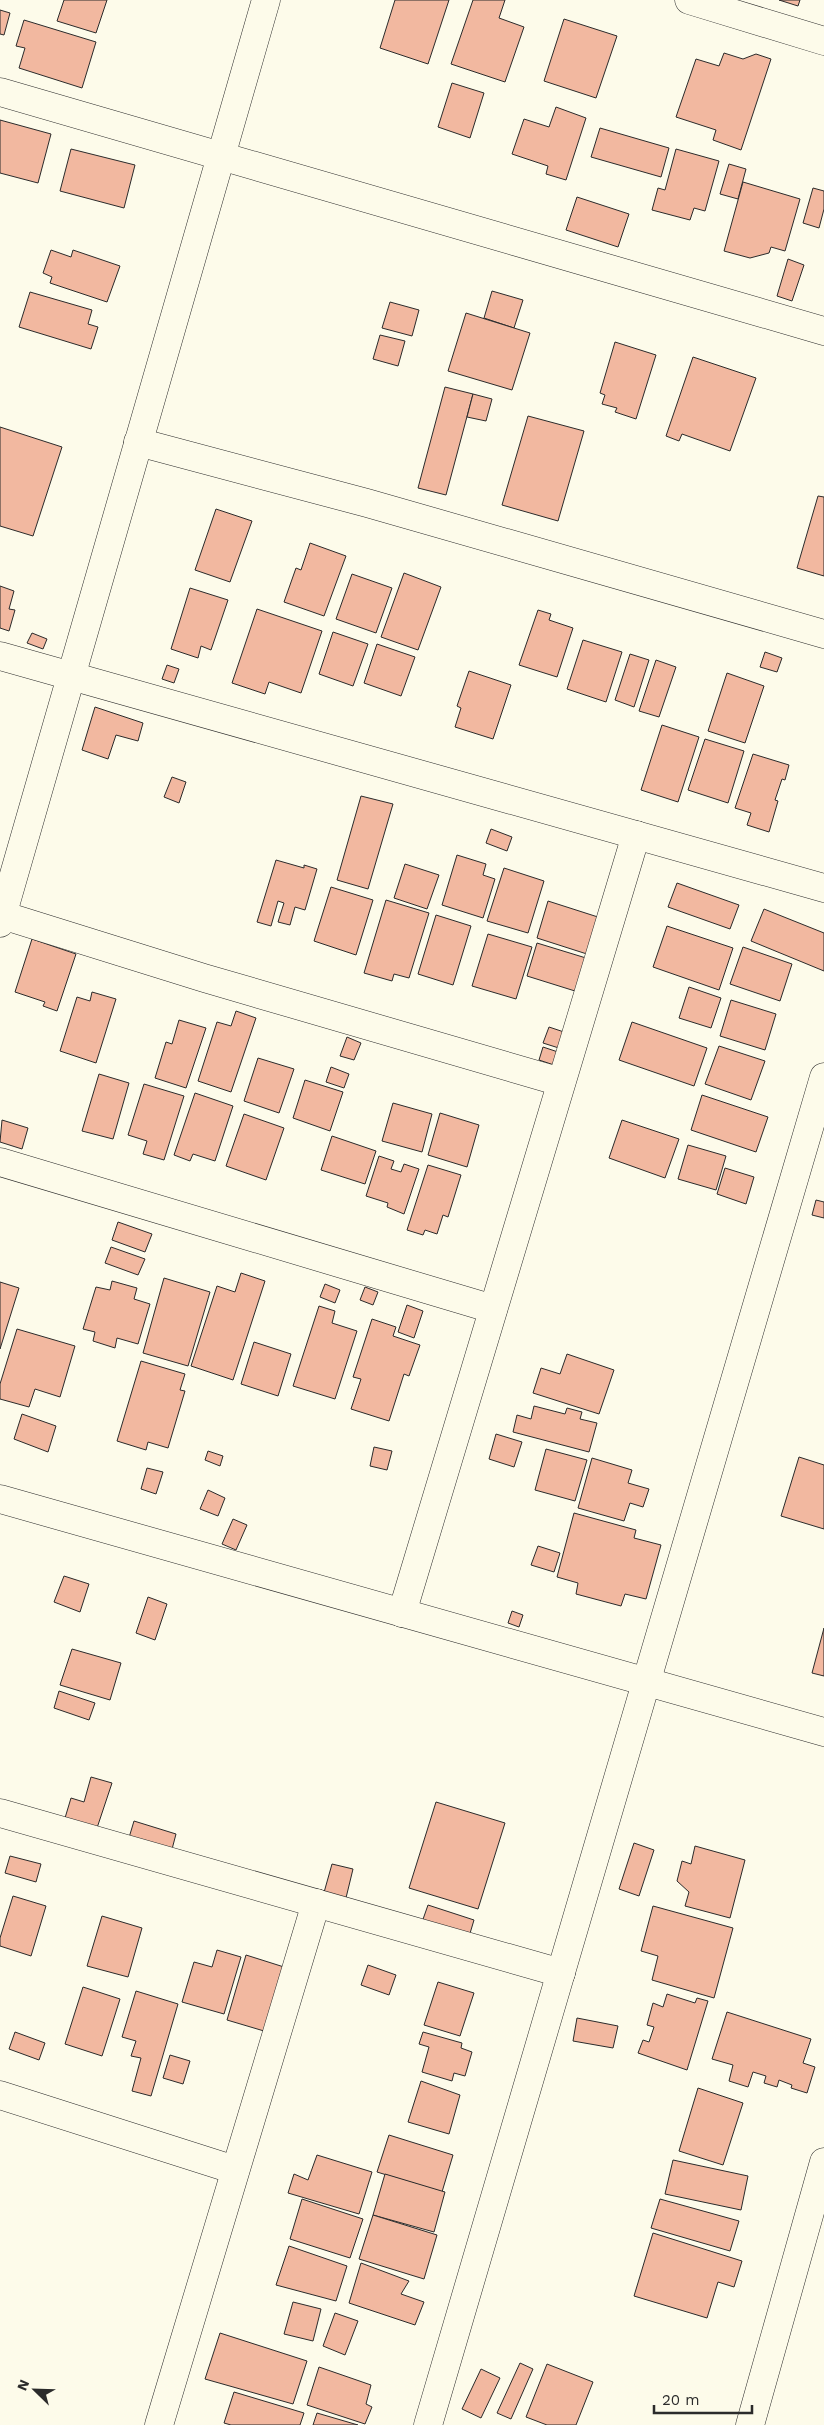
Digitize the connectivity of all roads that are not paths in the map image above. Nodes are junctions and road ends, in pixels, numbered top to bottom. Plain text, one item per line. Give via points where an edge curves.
1 (266, 0) edge
2 (689, 0) edge
3 (824, 41) edge
4 (0, 92) edge
5 (221, 156) junction
6 (824, 331) edge
7 (138, 442) junction
8 (824, 634) edge
9 (0, 656) edge
10 (71, 676) junction
11 (636, 835) junction
12 (824, 888) edge
13 (1, 919) edge
14 (824, 1077) edge
15 (561, 1082) junction
16 (0, 1162) edge
17 (493, 1309) junction
18 (0, 1500) edge
19 (402, 1613) junction
20 (646, 1682) junction
21 (824, 1732) edge
22 (0, 1813) edge
23 (316, 1903) junction
24 (561, 1973) junction
25 (0, 2095) edge
26 (824, 2162) edge
27 (235, 2170) junction
28 (159, 2425) edge
29 (428, 2425) edge
30 (750, 2425) edge

1 - 5 street
2 - 3 street
4 - 5 street
5 - 6 street
5 - 7 street
7 - 8 street via 367,503
7 - 10 street
9 - 10 street
10 - 11 street
10 - 13 street
11 - 12 street
11 - 15 street
13 - 15 street
14 - 20 street
15 - 17 street
16 - 17 street
17 - 19 street
18 - 19 street
19 - 20 street
20 - 21 street
20 - 24 street
22 - 23 street
23 - 24 street
23 - 27 street
24 - 29 street
25 - 27 street
26 - 30 street
27 - 28 street

